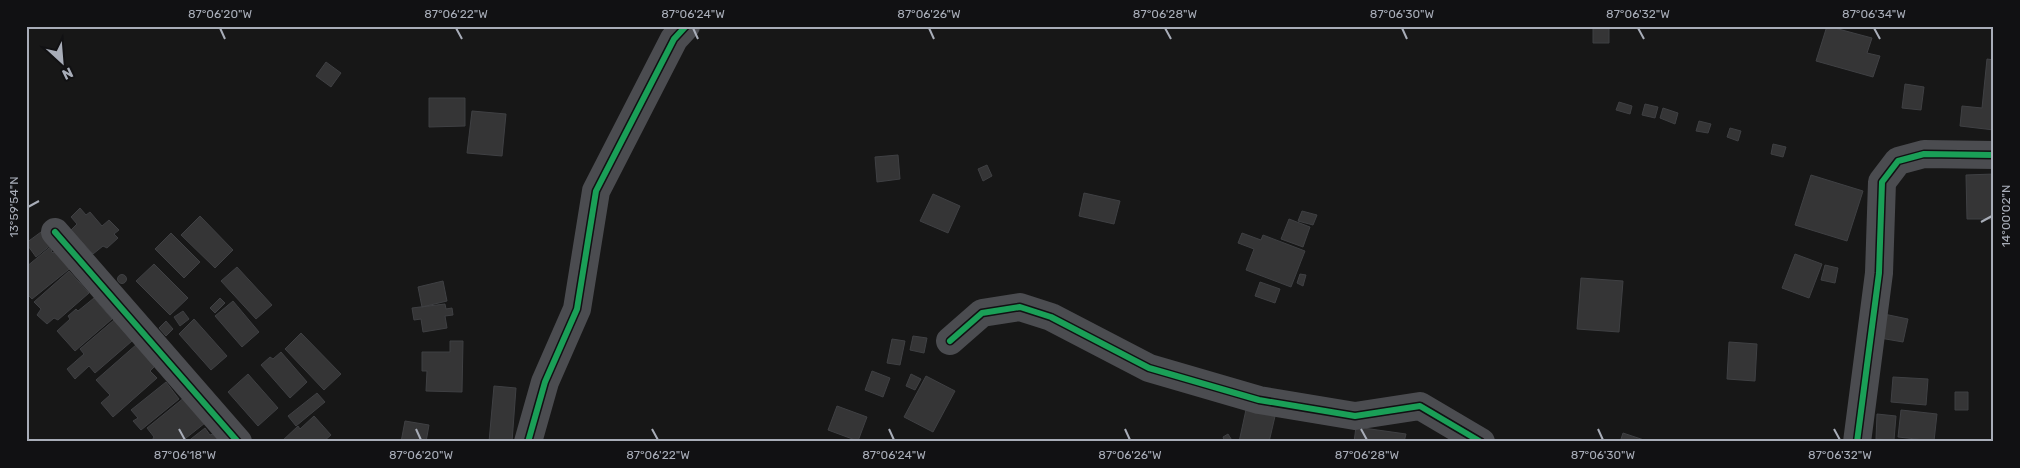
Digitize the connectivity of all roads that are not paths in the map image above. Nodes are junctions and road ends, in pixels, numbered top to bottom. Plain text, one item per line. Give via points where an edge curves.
1 (686, 26) edge
2 (1994, 155) edge
3 (56, 232) dead end
4 (950, 341) dead end
5 (238, 442) edge
6 (528, 442) edge
7 (1481, 442) edge
8 (1857, 442) edge

1 - 6 street via 674,39 596,191 577,309 545,382
2 - 8 street via 1924,154 1898,162 1882,182 1879,273
3 - 5 street
4 - 7 street via 982,313 1020,307 1051,317 1149,368 1259,400 1355,416 1420,406

